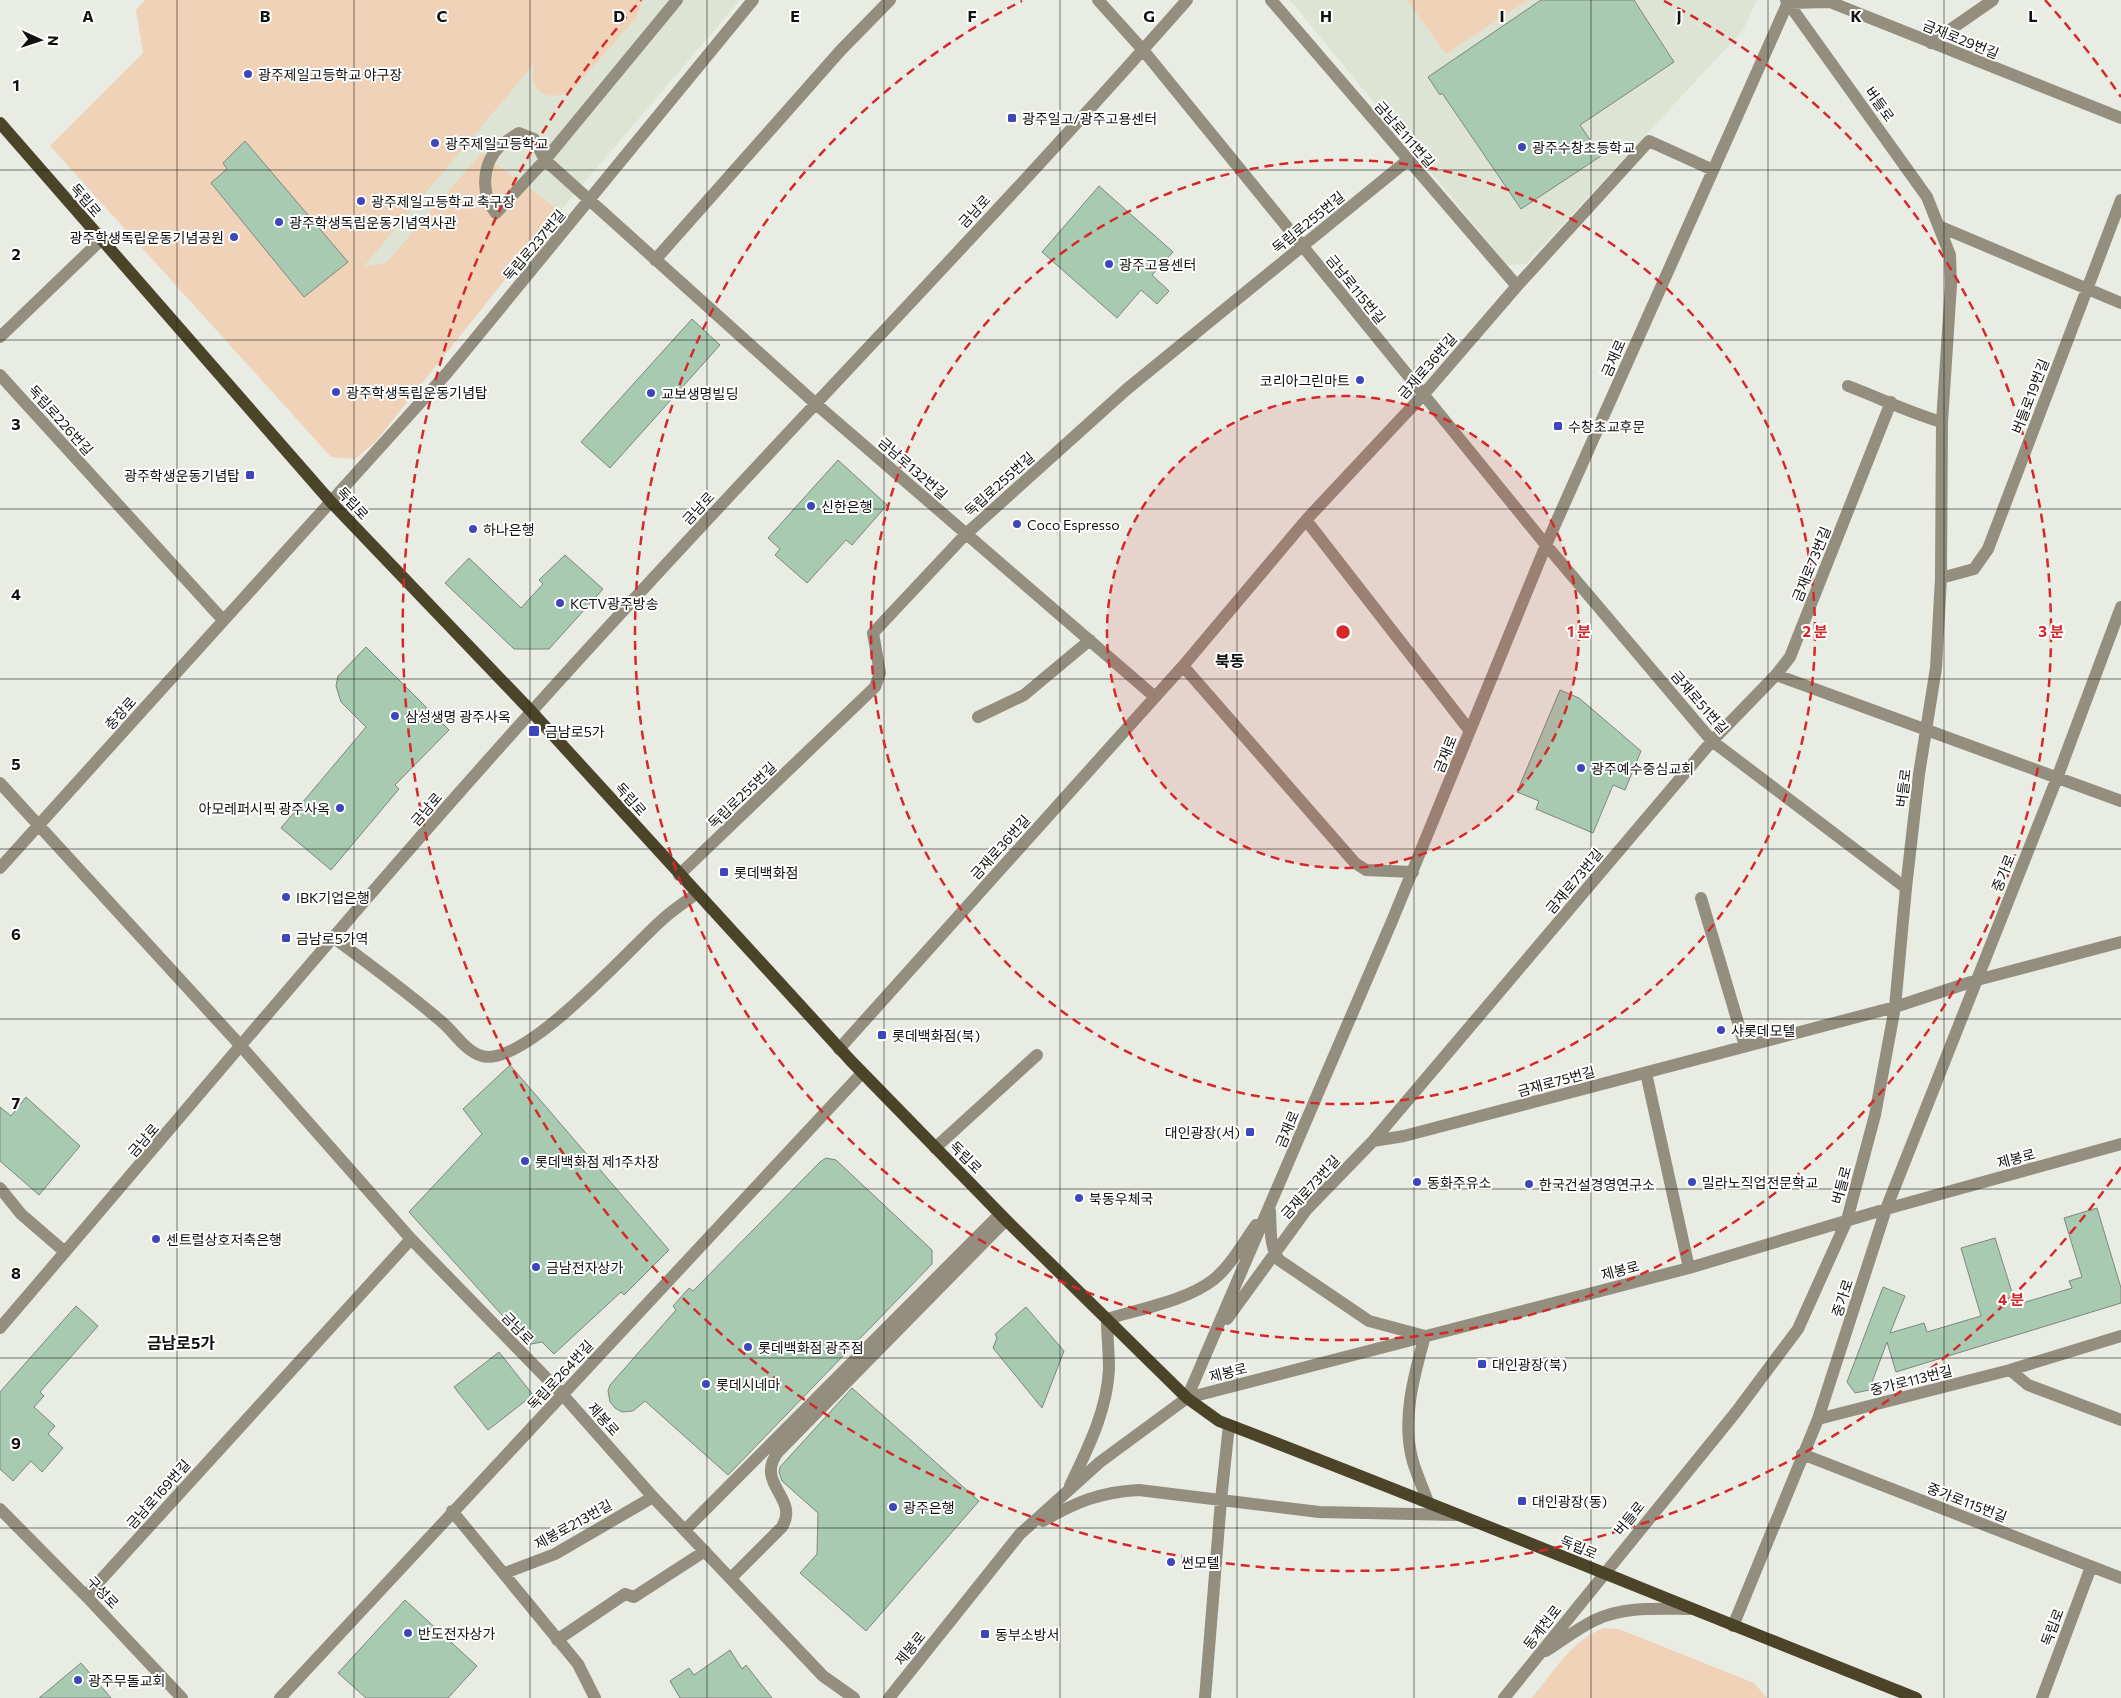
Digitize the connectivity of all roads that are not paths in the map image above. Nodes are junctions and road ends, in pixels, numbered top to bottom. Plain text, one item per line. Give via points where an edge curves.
1 (677, 0) edge
2 (753, 0) edge
3 (890, 0) edge
4 (1098, 0) edge
5 (1187, 0) edge
6 (1271, 0) edge
7 (1992, 0) edge
8 (1788, 1) edge
9 (1932, 44) junction
10 (1143, 50) junction
11 (2121, 118) edge
12 (0, 123) edge
13 (546, 160) junction
14 (1408, 160) junction
15 (1713, 170) junction
16 (2121, 200) edge
17 (590, 201) junction
18 (1941, 228) junction
19 (101, 240) junction
20 (1302, 247) junction
21 (655, 260) junction
22 (1517, 286) junction
23 (2087, 290) junction
24 (2121, 304) edge
25 (0, 337) edge
26 (0, 375) edge
27 (1848, 386) dead end
28 (1423, 395) junction
29 (1891, 402) junction
30 (816, 404) junction
31 (1942, 422) junction
32 (331, 502) junction
33 (1306, 520) junction
34 (966, 534) junction
35 (1546, 545) junction
36 (1941, 578) junction
37 (2121, 607) edge
38 (223, 620) junction
39 (2116, 635) edge
40 (1090, 640) junction
41 (1183, 666) junction
42 (1776, 675) junction
43 (1154, 697) junction
44 (531, 711) junction
45 (978, 717) dead end
46 (1470, 731) junction
47 (1926, 731) junction
48 (1712, 741) junction
49 (2057, 778) junction
50 (0, 784) edge
51 (2121, 801) edge
52 (38, 826) junction
53 (0, 868) edge
54 (1413, 872) junction
55 (679, 875) junction
56 (1906, 888) junction
57 (696, 894) junction
58 (1701, 898) dead end
59 (334, 938) junction
60 (2121, 942) edge
61 (1977, 980) junction
62 (1895, 1007) junction
63 (240, 1045) junction
64 (1745, 1046) junction
65 (839, 1049) junction
66 (1036, 1054) dead end
67 (862, 1072) junction
68 (1646, 1073) junction
69 (1373, 1141) junction
70 (2121, 1144) edge
71 (935, 1148) junction
72 (0, 1188) edge
73 (1270, 1205) junction
74 (1886, 1209) junction
75 (1003, 1217) junction
76 (1847, 1220) junction
77 (411, 1239) junction
78 (65, 1252) junction
79 (1274, 1254) junction
80 (1689, 1268) junction
81 (1107, 1319) junction
82 (0, 1328) edge
83 (1425, 1336) junction
84 (2121, 1336) edge
85 (1212, 1340) junction
86 (2010, 1370) junction
87 (562, 1394) junction
88 (1187, 1398) junction
89 (1818, 1419) junction
90 (2121, 1420) edge
91 (1229, 1425) junction
92 (1802, 1454) junction
93 (1067, 1492) junction
94 (653, 1497) junction
95 (1220, 1500) junction
96 (1428, 1502) junction
97 (0, 1509) edge
98 (452, 1511) junction
99 (1463, 1515) junction
100 (685, 1530) junction
101 (1020, 1534) junction
102 (706, 1551) junction
103 (2091, 1567) junction
104 (505, 1573) junction
105 (1603, 1573) junction
106 (731, 1578) junction
107 (2121, 1578) edge
108 (86, 1596) junction
109 (1690, 1609) junction
110 (1733, 1626) junction
111 (557, 1640) junction
112 (1538, 1656) junction
113 (182, 1698) edge
114 (280, 1698) edge
115 (595, 1698) edge
116 (854, 1698) edge
117 (889, 1698) edge
118 (1205, 1698) edge
119 (1504, 1698) edge
120 (1916, 1698) edge
121 (2042, 1698) edge

1 - 13 street
2 - 17 street, 독립로237번길
3 - 21 street via 841,50
4 - 10 street, 금남로115번길
5 - 10 street, 금남로
6 - 14 street, 금남로111번길
7 - 9 street
8 - 9 street, 금재로29번길 via 1830,2
8 - 15 street, 금재로
8 - 18 street, 버들로 via 1927,197
9 - 11 street, 금재로29번길
10 - 20 street, 금남로115번길
10 - 30 street, 금남로
12 - 19 main road, 독립로
13 - 13 street, 금남로132번길 via 496,212 488,204 484,181 490,159 500,146 519,132 534,139
13 - 17 street, 금남로132번길
14 - 20 street, 독립로255번길
14 - 22 street, 금남로111번길
15 - 22 street, 금재로36번길 via 1648,141
15 - 35 street, 금재로
16 - 23 street, 버들로19번길
17 - 21 street, 금남로132번길
17 - 32 street, 독립로237번길 via 447,373
18 - 23 street
18 - 31 street, 버들로 via 1950,255 1951,285
19 - 25 street
19 - 32 main road, 독립로
20 - 28 street, 금남로115번길
20 - 34 street, 독립로255번길 via 1127,389
21 - 30 street, 금남로132번길
22 - 28 street, 금재로36번길
23 - 24 street
23 - 36 street, 버들로19번길 via 1988,549 1974,569
26 - 38 street, 독립로226번길
27 - 29 street
28 - 33 street, 금재로36번길
28 - 35 street, 금남로115번길
29 - 31 street via 1917,415
29 - 42 street, 금재로73번길 via 1790,656
30 - 34 street, 금남로132번길
30 - 44 street, 금남로
31 - 36 street, 버들로
32 - 38 street, 충장로
32 - 44 main road, 독립로
33 - 41 street, 금재로36번길
33 - 46 street, 금재로
34 - 40 street, 금남로132번길
34 - 55 street, 독립로255번길 via 873,633 880,673 875,687
35 - 46 street, 금재로
35 - 48 street, 금재로51번길
36 - 47 street, 버들로 via 1936,668
37 - 39 street, 중가로
38 - 52 street, 충장로
39 - 49 street, 중가로
40 - 43 street, 금남로132번길
40 - 45 street via 1024,695
41 - 43 street, 금재로36번길
41 - 54 street via 1355,864 1366,870
42 - 47 street
42 - 48 street, 금재로73번길
43 - 65 street, 금재로36번길
44 - 55 main road, 독립로
44 - 59 street, 금남로
46 - 54 street, 금재로
47 - 49 street
47 - 56 street, 버들로
48 - 56 street, 금재로51번길
48 - 69 street, 금재로73번길
49 - 51 street
49 - 61 street, 중가로
50 - 52 street
52 - 53 street, 충장로
52 - 63 street, 금남로
54 - 73 street, 금재로
55 - 57 main road, 독립로
56 - 62 street, 버들로
57 - 59 street via 663,918 548,1029 493,1056 482,1056 466,1046 443,1023
57 - 65 main road, 독립로
58 - 64 street
59 - 63 street, 금남로
60 - 61 street
61 - 62 street, 금재로75번길
61 - 74 street, 중가로
62 - 64 street, 금재로75번길
62 - 76 street, 버들로 via 1875,1115
63 - 77 street, 금남로
63 - 78 street, 금남로
64 - 68 street, 금재로75번길
65 - 67 main road, 독립로
66 - 71 street
67 - 71 main road, 독립로
67 - 87 street, 독립로264번길
68 - 69 street, 금재로75번길 via 1404,1136
68 - 80 street
69 - 79 street, 금재로73번길 via 1306,1209
70 - 74 street, 제봉로
71 - 75 main road, 독립로
72 - 78 street via 21,1214
73 - 79 street
73 - 81 street via 1214,1279 1184,1295
73 - 85 street, 금재로
74 - 76 street, 제봉로
74 - 89 street, 중가로
75 - 81 main road, 독립로
75 - 100 street
75 - 106 street via 778,1452 772,1462 771,1473 787,1508 787,1519
76 - 80 street, 제봉로
76 - 105 street, 버들로 via 1798,1329 1736,1412
77 - 87 street, 금남로
77 - 108 street, 금남로169번길
78 - 82 street, 금남로
79 - 83 street via 1369,1320
79 - 85 street, 금재로73번길
80 - 83 street, 제봉로
81 - 88 main road, 독립로
81 - 93 street via 1109,1370 1104,1405
83 - 88 street, 제봉로
83 - 96 street via 1412,1383 1408,1420 1412,1461
84 - 86 street, 중가로113번길
85 - 88 street, 금재로
86 - 89 street, 중가로113번길
86 - 90 street via 2028,1385
87 - 94 street, 제봉로
87 - 98 street, 독립로264번길
88 - 91 main road, 독립로
88 - 93 street, 제봉로 via 1100,1462
89 - 92 street, 중가로
91 - 95 street
91 - 96 main road, 독립로
92 - 103 street, 중가로115번길
92 - 110 street, 중가로
93 - 101 street, 제봉로
94 - 100 street, 제봉로
94 - 104 street, 제봉로213번길 via 555,1554
95 - 99 street via 1319,1512
95 - 101 street via 1138,1490 1112,1492 1064,1508
95 - 118 street
96 - 99 main road, 독립로
97 - 108 street, 구성로
98 - 104 street
98 - 114 street, 독립로264번길
99 - 105 main road, 독립로
100 - 102 street, 제봉로
101 - 117 street, 제봉로
102 - 106 street, 제봉로
102 - 111 street via 634,1597 625,1594
103 - 107 street, 중가로115번길
103 - 121 street, 독립로
104 - 111 street
105 - 109 main road, 독립로
105 - 112 street, 동계천로
106 - 116 street, 제봉로 via 823,1676
108 - 113 street, 구성로
109 - 110 main road, 독립로
109 - 112 street via 1645,1609 1611,1614 1595,1620
110 - 120 main road, 독립로
111 - 115 street via 578,1664
112 - 119 street, 동계천로

